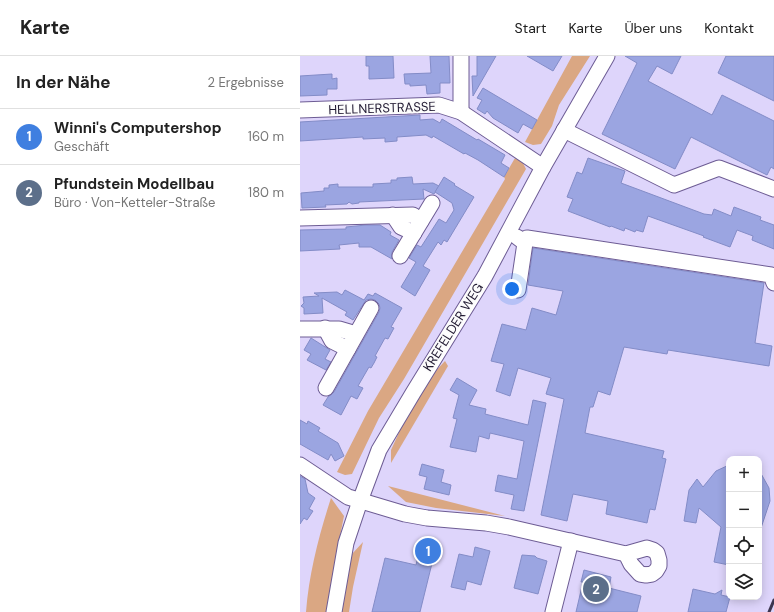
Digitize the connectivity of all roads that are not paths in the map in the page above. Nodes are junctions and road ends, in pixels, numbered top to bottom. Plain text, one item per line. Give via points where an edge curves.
1 (461, 56) edge
2 (607, 56) edge
3 (300, 110) edge
4 (461, 112) junction
5 (564, 130) junction
6 (543, 167) junction
7 (774, 190) edge
8 (432, 203) dead end
9 (300, 218) edge
10 (418, 227) junction
11 (509, 232) junction
12 (524, 243) junction
13 (400, 256) dead end
14 (774, 283) edge
15 (518, 290) dead end
16 (371, 308) dead end
17 (325, 328) junction
18 (300, 329) edge
19 (356, 334) junction
20 (348, 349) junction
21 (326, 388) dead end
22 (300, 466) edge
23 (360, 501) junction
24 (571, 541) junction
25 (626, 554) dead end
26 (334, 612) edge
27 (553, 612) edge

1 - 4 street
2 - 5 street, KREFELDER WEG
3 - 4 street, HELLNERSTRASSE via 439,105
4 - 6 street, HELLNERSTRASSE
5 - 6 street, KREFELDER WEG
5 - 7 street via 674,186 719,168
6 - 11 street, KREFELDER WEG
8 - 10 street
9 - 10 street via 393,215 401,227
10 - 13 street
11 - 12 street
11 - 23 street, KREFELDER WEG via 379,450
12 - 14 street via 527,238 771,274
12 - 15 street
16 - 19 street
17 - 18 street
17 - 19 street
17 - 20 street via 332,341
19 - 20 street
20 - 21 street
22 - 23 street via 348,497
23 - 24 street via 415,516 486,523
23 - 26 street, KREFELDER WEG via 346,543
24 - 25 street
24 - 27 street

